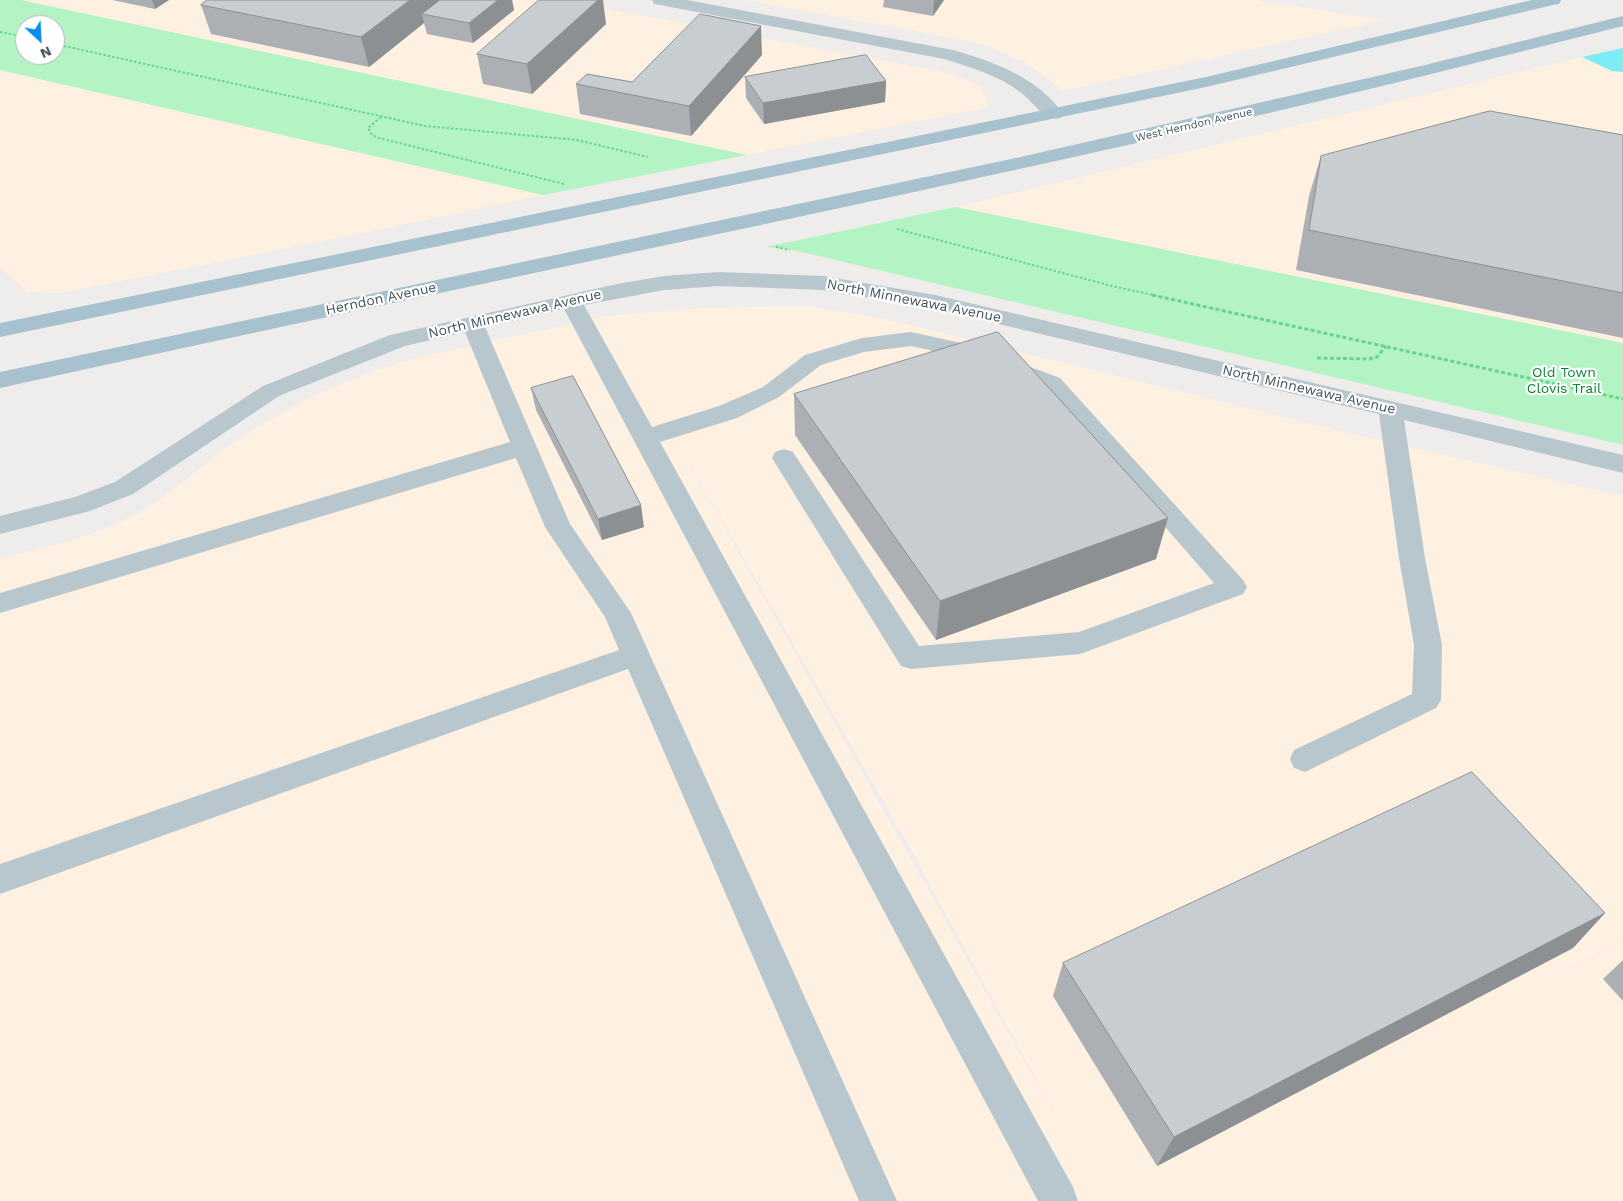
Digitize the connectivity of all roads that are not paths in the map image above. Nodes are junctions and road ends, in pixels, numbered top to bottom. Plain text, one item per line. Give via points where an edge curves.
1 (660, 0) edge
2 (1553, 0) edge
3 (1623, 21) edge
4 (1054, 114) junction
5 (762, 219) joint
6 (571, 301) junction
7 (995, 316) junction
8 (472, 323) junction
9 (0, 330) edge
10 (975, 352) junction
11 (0, 380) edge
12 (1390, 409) junction
13 (645, 438) junction
14 (523, 447) junction
15 (784, 458) dead end
16 (1623, 464) edge
17 (0, 525) edge
18 (0, 603) edge
19 (636, 656) junction
20 (1305, 759) dead end
21 (0, 879) edge
22 (878, 1201) edge
23 (1059, 1201) edge

1 - 4 street via 947,54 980,64 1008,78 1035,94
2 - 4 main road
3 - 5 main road, West Herndon Avenue via 1294,103
4 - 9 main road
5 - 11 main road, Herndon Avenue
6 - 7 street, North Minnewawa Avenue via 664,283 728,279 823,282
6 - 8 street, North Minnewawa Avenue
6 - 13 street
7 - 10 street
7 - 12 street, North Minnewawa Avenue
8 - 14 street
8 - 17 street, North Minnewawa Avenue via 398,340 270,391 124,488 81,506
10 - 13 street via 911,338 862,345 813,360 770,392 728,412
10 - 15 street via 1052,383 1233,587 1080,643 911,658
12 - 16 street, North Minnewawa Avenue
12 - 20 street via 1428,645 1426,700
13 - 23 street
14 - 18 street
14 - 19 street via 558,527 617,613
19 - 21 street
19 - 22 street

